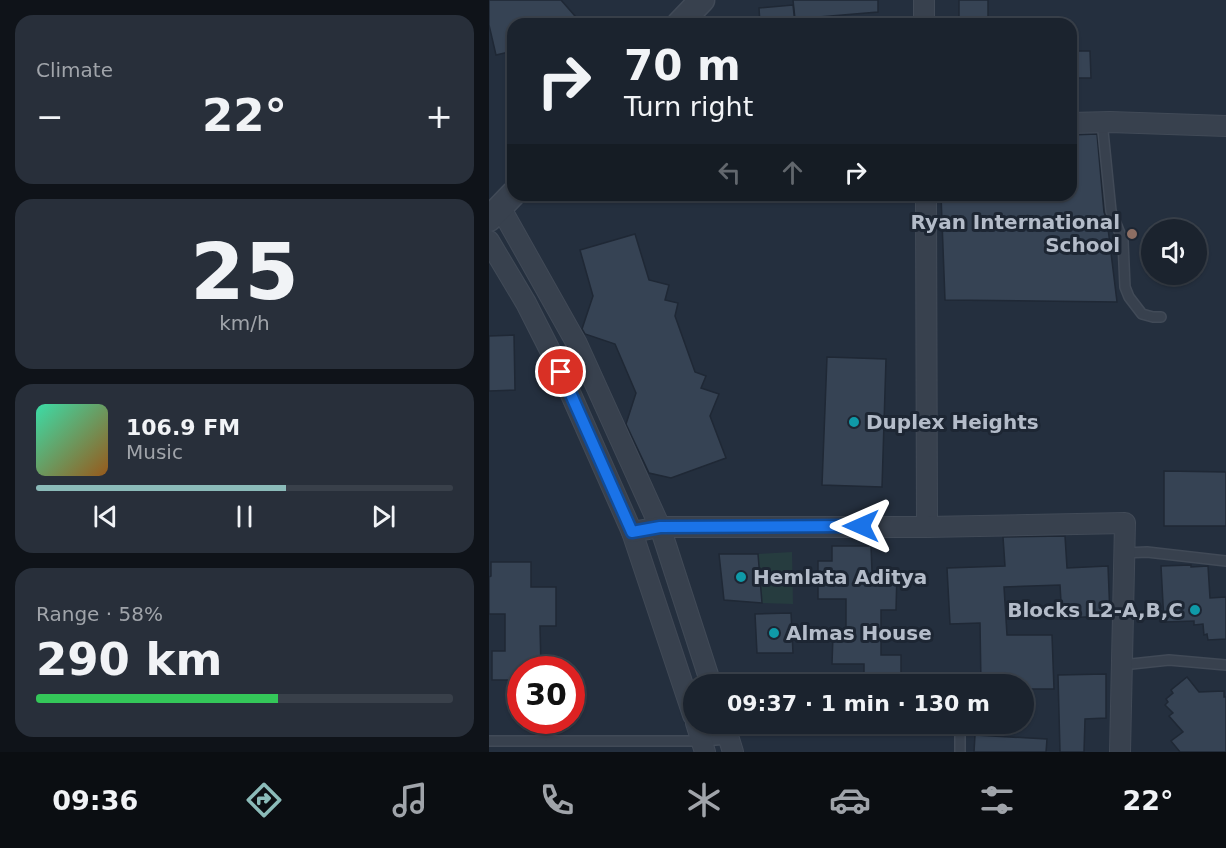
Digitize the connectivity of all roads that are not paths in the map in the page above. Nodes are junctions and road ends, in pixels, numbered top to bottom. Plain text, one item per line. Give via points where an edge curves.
1 (702, 0) edge
2 (924, 0) edge
3 (685, 18) edge
4 (924, 18) edge
5 (1077, 123) edge
6 (1104, 123) junction
7 (1226, 126) edge
8 (926, 201) edge
9 (501, 207) edge
10 (489, 241) edge
11 (1161, 317) dead end
12 (927, 526) junction
13 (660, 527) junction
14 (632, 532) junction
15 (1124, 553) junction
16 (1226, 561) edge
17 (1122, 665) junction
18 (1226, 665) edge
19 (708, 674) edge
20 (683, 685) edge
21 (960, 734) edge
22 (729, 738) edge
23 (701, 739) edge
24 (489, 741) edge
25 (960, 752) edge
26 (1120, 752) edge

1 - 3 street
2 - 4 street
5 - 6 street
6 - 7 street
6 - 11 lane via 1111,211 1123,241 1125,287 1143,314
8 - 12 street
9 - 13 street via 577,344
10 - 14 street via 561,372
12 - 13 street
12 - 15 street via 1125,523
13 - 14 street
13 - 19 street
14 - 20 street
15 - 16 lane
15 - 17 street
17 - 18 lane via 1169,660
17 - 26 street
21 - 25 lane
22 - 23 lane
23 - 24 lane

